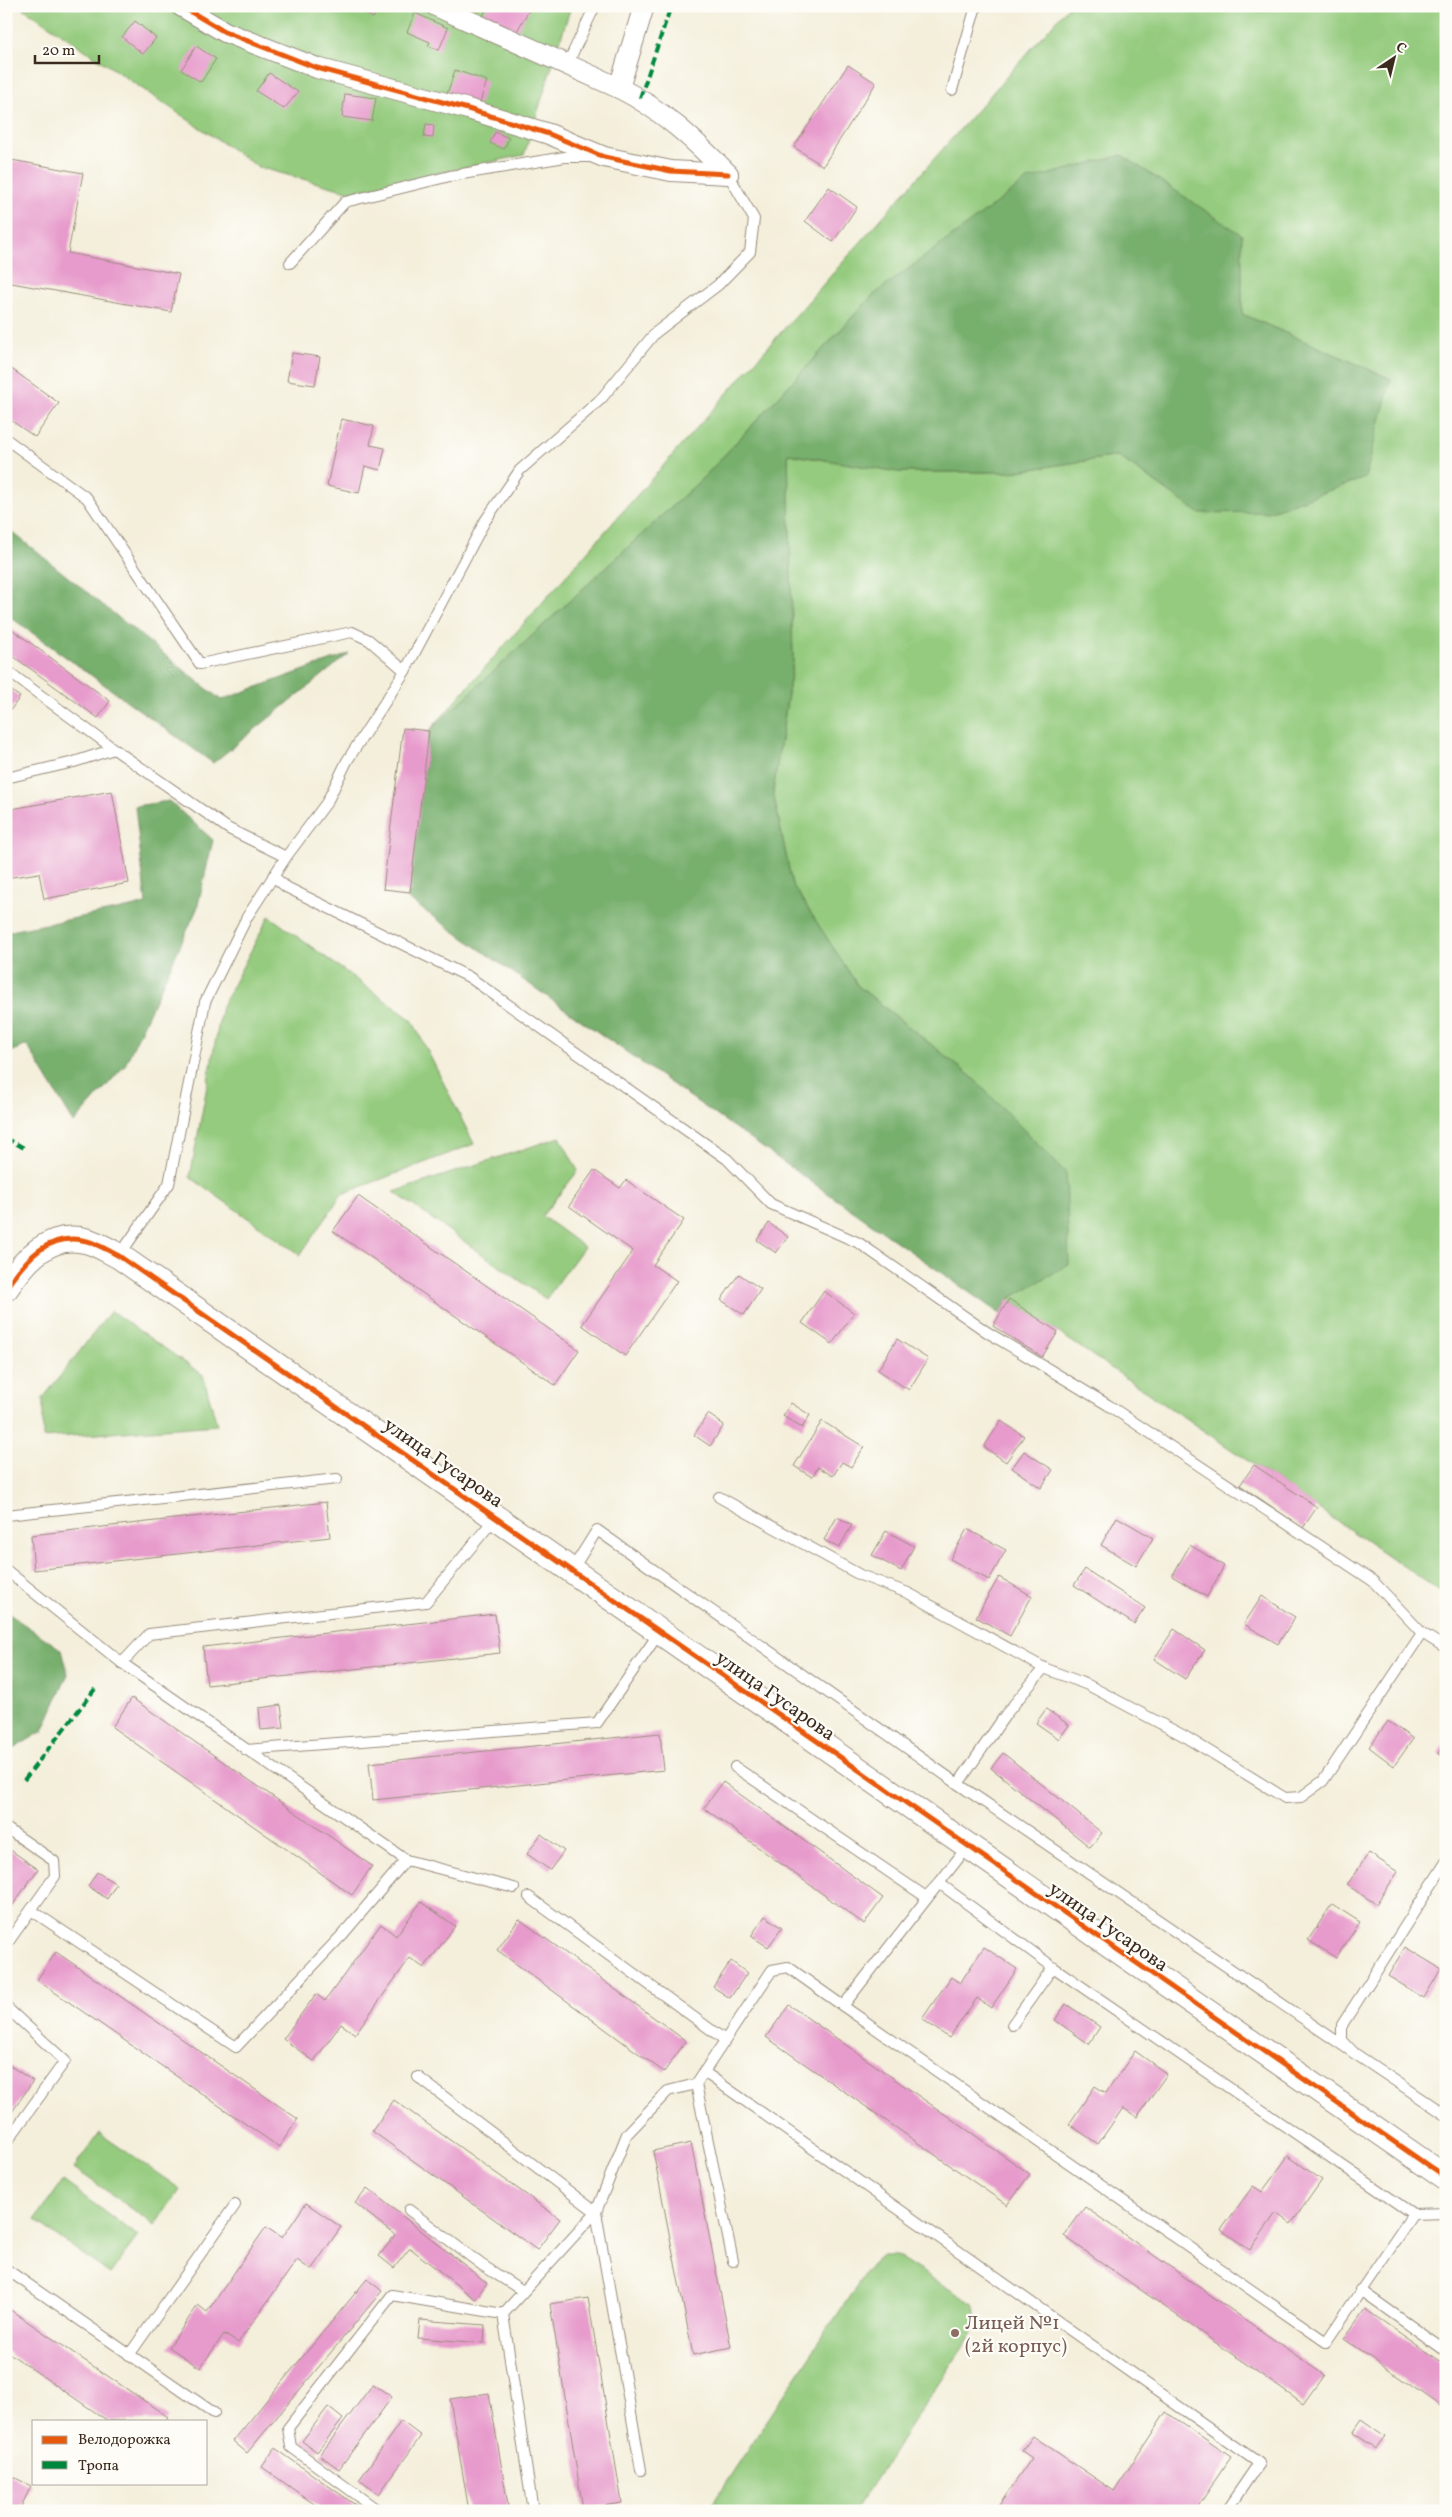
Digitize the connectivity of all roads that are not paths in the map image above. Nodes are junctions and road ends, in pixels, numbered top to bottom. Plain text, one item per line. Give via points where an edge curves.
1 (181, 6) edge
2 (436, 6) edge
3 (595, 6) edge
4 (644, 6) edge
5 (976, 6) edge
6 (567, 65) junction
7 (619, 88) junction
8 (952, 90) dead end
9 (604, 157) junction
10 (728, 174) junction
11 (290, 262) dead end
12 (6, 439) edge
13 (6, 670) edge
14 (405, 671) junction
15 (114, 749) junction
16 (6, 778) edge
17 (286, 857) junction
18 (273, 876) junction
19 (119, 1256) junction
20 (6, 1288) edge
21 (337, 1479) dead end
22 (719, 1497) dead end
23 (6, 1515) edge
24 (496, 1516) junction
25 (6, 1570) edge
26 (572, 1570) junction
27 (659, 1633) junction
28 (1422, 1633) junction
29 (1446, 1648) edge
30 (122, 1663) junction
31 (1044, 1668) junction
32 (246, 1750) junction
33 (735, 1767) dead end
34 (958, 1784) junction
35 (6, 1828) edge
36 (968, 1846) junction
37 (406, 1860) junction
38 (1446, 1862) edge
39 (939, 1882) junction
40 (514, 1888) dead end
41 (529, 1897) dead end
42 (926, 1898) junction
43 (31, 1910) junction
44 (6, 1945) edge
45 (1054, 1968) junction
46 (843, 2006) junction
47 (6, 2007) edge
48 (1012, 2025) dead end
49 (725, 2040) junction
50 (1354, 2053) junction
51 (704, 2072) junction
52 (418, 2077) dead end
53 (696, 2084) junction
54 (1446, 2115) edge
55 (6, 2143) edge
56 (1446, 2178) edge
57 (235, 2205) dead end
58 (409, 2210) dead end
59 (596, 2212) junction
60 (1446, 2213) edge
61 (1413, 2214) junction
62 (734, 2262) dead end
63 (6, 2269) edge
64 (1360, 2290) junction
65 (523, 2291) junction
66 (503, 2314) junction
67 (1446, 2351) edge
68 (129, 2355) junction
69 (214, 2413) dead end
70 (641, 2470) dead end
71 (379, 2511) edge
72 (532, 2511) edge
73 (1226, 2511) edge

1 - 9 street via 225,32 317,68 549,134
2 - 6 street
3 - 6 lane
4 - 7 street
5 - 8 lane
6 - 7 street
7 - 10 street via 640,98 681,128
9 - 10 street via 671,171
9 - 11 lane via 565,157 450,176 345,202
10 - 14 lane via 754,218 750,252 718,285 655,333 601,399 520,470 485,521
12 - 14 lane via 88,498 200,664 352,632 369,640
13 - 15 lane
14 - 17 lane via 347,760 327,802
15 - 16 lane
15 - 17 lane via 229,829
17 - 18 lane
18 - 19 lane via 247,917 205,1002 169,1184
18 - 28 lane via 286,887 469,977 727,1159 771,1204 859,1243 987,1332 1116,1411 1373,1581
19 - 20 street, улица Гусарова via 86,1241 62,1240 44,1246 24,1262
19 - 24 street, улица Гусарова
21 - 23 lane
22 - 31 lane via 860,1575 908,1593
24 - 26 street, улица Гусарова
24 - 30 lane via 426,1602 149,1634
25 - 30 lane
26 - 27 street, улица Гусарова
26 - 34 lane via 597,1530
27 - 32 lane via 597,1723
27 - 36 street, улица Гусарова
28 - 29 lane
28 - 31 lane via 1323,1781 1301,1797 1285,1798 1186,1737 1088,1685
30 - 32 lane
31 - 34 lane via 1006,1714
32 - 37 lane
33 - 42 lane
34 - 50 lane
35 - 43 lane via 54,1861 55,1876
36 - 39 lane
36 - 56 street, улица Гусарова
37 - 40 lane
37 - 43 lane via 343,1934 236,2047
38 - 50 lane via 1342,2025 1342,2040
39 - 42 lane
39 - 45 lane
41 - 49 lane
42 - 46 lane
43 - 44 lane
45 - 48 lane
45 - 61 lane
46 - 49 lane via 788,1967 772,1970
46 - 64 lane via 1326,2342
47 - 55 lane via 65,2061
49 - 51 lane
50 - 54 lane
51 - 53 lane
51 - 73 lane via 1259,2463
52 - 59 lane
53 - 59 lane via 668,2091 626,2134
53 - 62 lane
57 - 68 lane
58 - 65 lane via 482,2265
59 - 65 lane
59 - 70 lane
60 - 61 lane
61 - 64 lane
63 - 68 lane
64 - 67 lane
65 - 66 lane
66 - 71 lane via 392,2295 288,2428 291,2447
66 - 72 lane
68 - 69 lane

